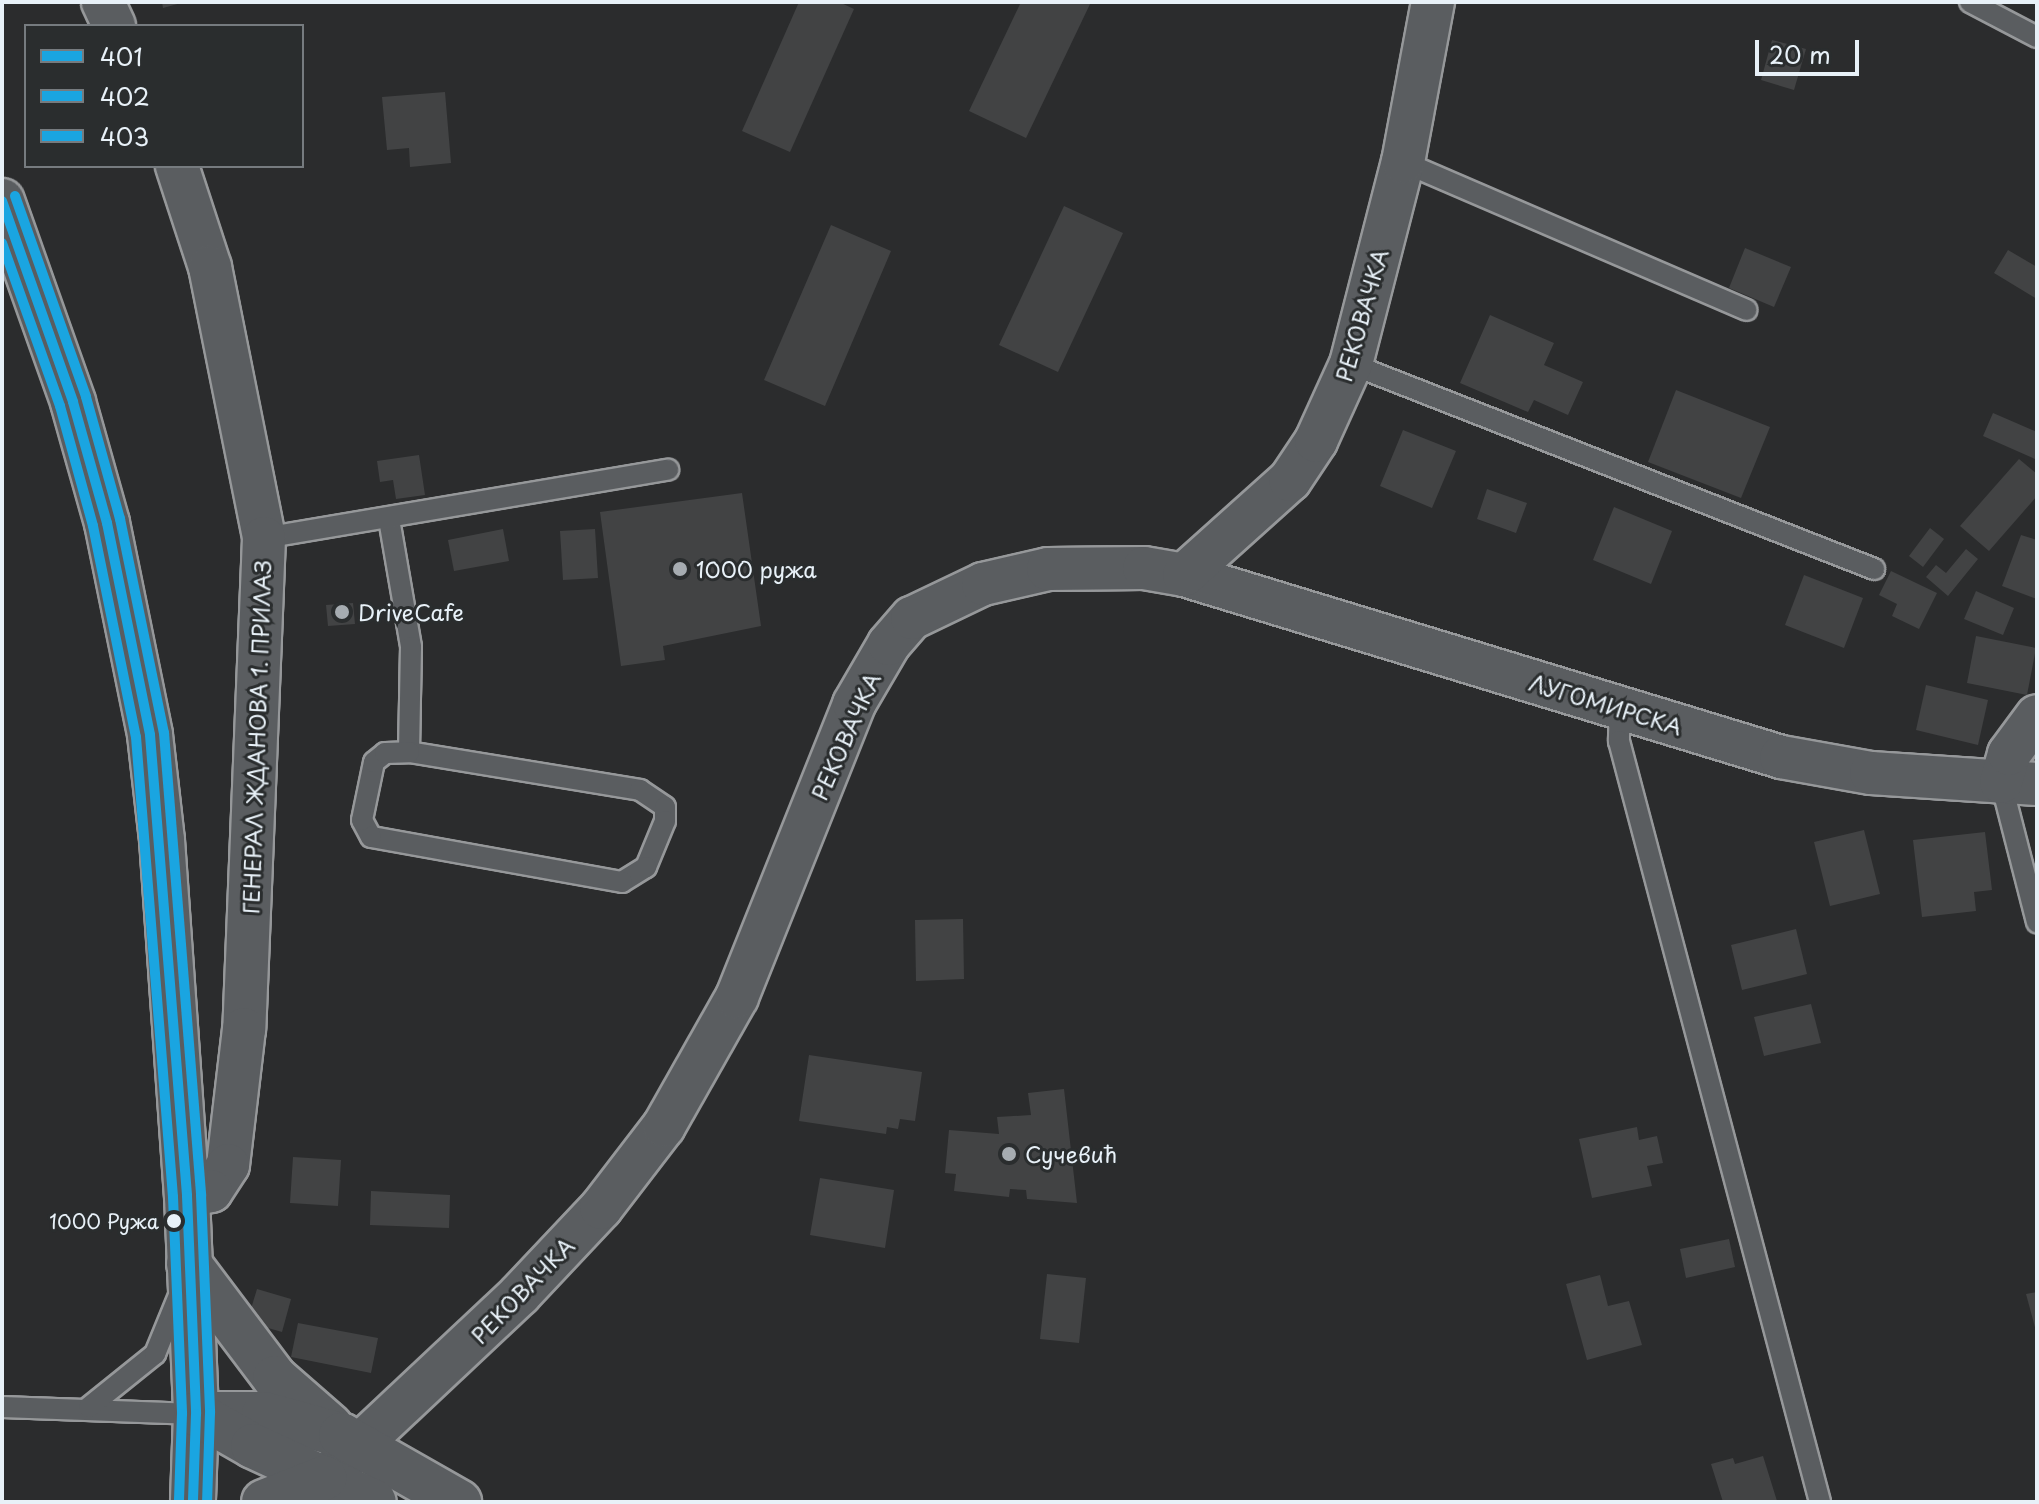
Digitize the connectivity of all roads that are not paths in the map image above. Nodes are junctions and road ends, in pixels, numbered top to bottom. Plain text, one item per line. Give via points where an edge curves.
1 (103, 2) edge
2 (1433, 2) edge
3 (1970, 2) edge
4 (113, 24) edge
5 (2037, 37) edge
6 (1403, 162) junction
7 (178, 168) edge
8 (2, 201) edge
9 (1747, 310) dead end
10 (1351, 364) junction
11 (668, 470) dead end
12 (389, 519) junction
13 (264, 538) junction
14 (1874, 569) dead end
15 (1184, 575) junction
16 (1620, 707) junction
17 (2037, 716) edge
18 (409, 752) junction
19 (2019, 783) edge
20 (2037, 922) edge
21 (187, 1196) junction
22 (189, 1264) junction
23 (2, 1407) edge
24 (89, 1407) junction
25 (196, 1414) junction
26 (352, 1440) junction
27 (324, 1478) junction
28 (193, 1502) edge
29 (264, 1502) edge
30 (374, 1502) edge
31 (459, 1502) edge
32 (1820, 1502) edge

1 - 4 street
2 - 6 street, РЕКОВАЧКА
3 - 5 lane
6 - 9 lane
6 - 10 street, РЕКОВАЧКА
7 - 13 street, ГЕНЕРАЛ ЖДАНОВА 1. ПРИЛАЗ via 210,267
8 - 21 main road via 73,402 134,637 162,840
10 - 14 lane
10 - 15 street, РЕКОВАЧКА via 1316,441 1290,480
11 - 12 lane
12 - 13 lane
12 - 18 lane via 411,647
13 - 21 street, ГЕНЕРАЛ ЖДАНОВА 1. ПРИЛАЗ via 244,1029 232,1135 223,1179 211,1191
15 - 16 street, ЛУГОМИРСКА
15 - 26 street, РЕКОВАЧКА via 1144,568 1048,569 983,584 912,618 889,644 854,704 737,997 664,1126 601,1208 530,1284
16 - 19 street, ЛУГОМИРСКА via 1816,764
16 - 32 lane via 1619,741
17 - 19 street via 2009,754
18 - 18 lane via 640,790 665,807 665,821 646,867 622,882 375,839 365,832 362,820 374,762 385,753
19 - 20 lane
21 - 22 main road
22 - 24 lane via 155,1354
22 - 25 main road
22 - 26 main road via 275,1378
23 - 24 lane
24 - 25 lane
25 - 26 main road via 264,1414
25 - 27 main road
25 - 28 main road
26 - 27 street, РЕКОВАЧКА
26 - 31 main road
27 - 29 main road
27 - 30 main road

